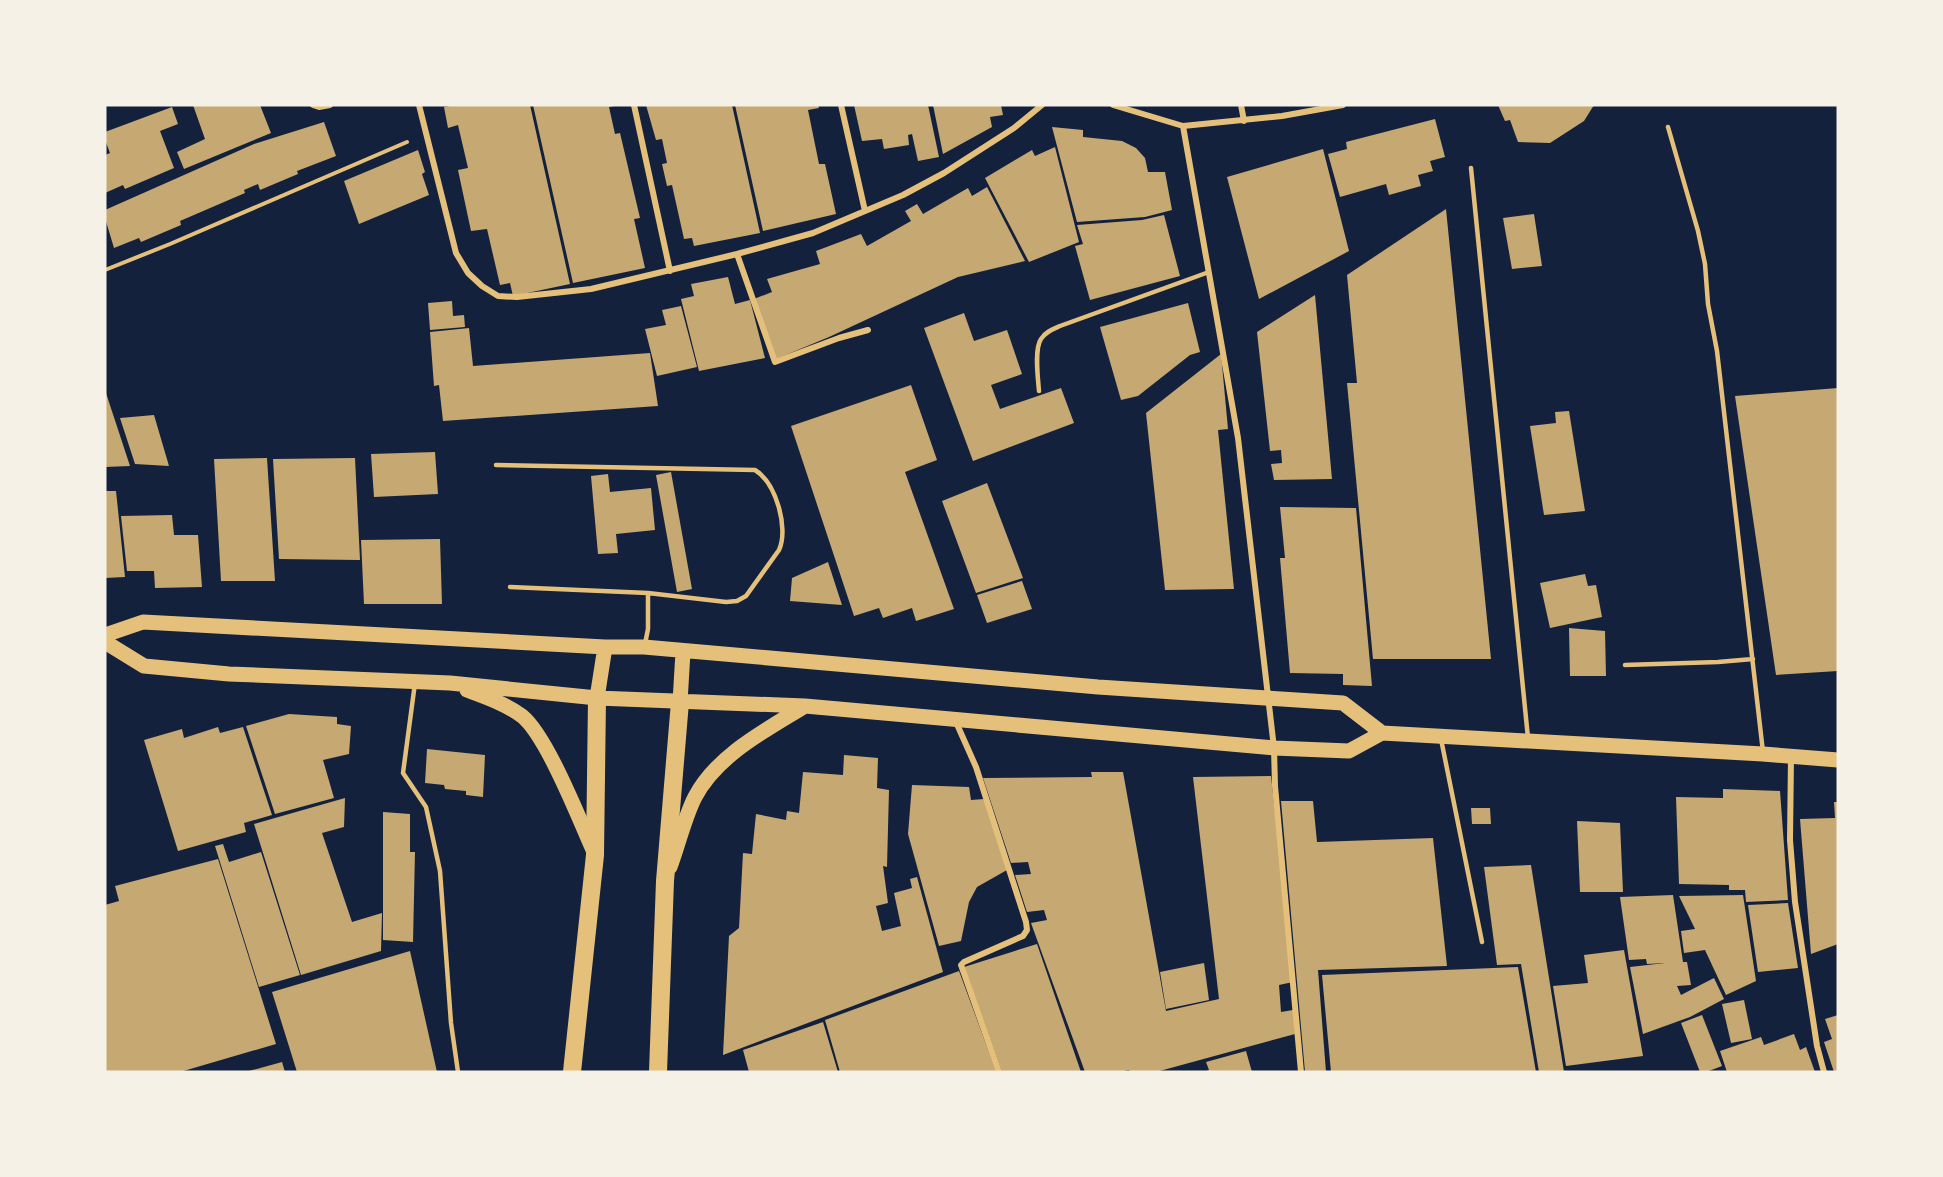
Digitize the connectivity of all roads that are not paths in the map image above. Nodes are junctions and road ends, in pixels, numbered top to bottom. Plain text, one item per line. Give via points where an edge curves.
1 (313, 105) edge
2 (330, 105) edge
3 (419, 105) edge
4 (634, 105) edge
5 (841, 105) edge
6 (1042, 105) edge
7 (1113, 105) edge
8 (1241, 105) edge
9 (1342, 105) edge
10 (1244, 121) junction
11 (1183, 126) junction
12 (1668, 127) dead end
13 (1471, 168) dead end
14 (865, 212) junction
15 (737, 254) junction
16 (670, 271) junction
17 (1209, 272) junction
18 (868, 330) dead end
19 (1039, 391) dead end
20 (496, 465) dead end
21 (510, 587) dead end
22 (648, 593) junction
23 (105, 634) edge
24 (105, 642) edge
25 (605, 647) junction
26 (644, 647) junction
27 (683, 652) junction
28 (1753, 659) junction
29 (1625, 665) dead end
30 (416, 681) junction
31 (450, 683) junction
32 (597, 698) junction
33 (1268, 699) junction
34 (680, 702) junction
35 (805, 706) junction
36 (954, 719) junction
37 (1382, 732) junction
38 (1441, 736) junction
39 (1528, 741) junction
40 (1274, 748) junction
41 (1763, 754) junction
42 (1791, 756) junction
43 (1838, 760) edge
44 (595, 855) junction
45 (665, 881) junction
46 (1482, 942) dead end
47 (660, 1071) edge
48 (458, 1072) edge
49 (572, 1072) edge
50 (999, 1072) edge
51 (1301, 1072) edge
52 (1824, 1072) edge

1 - 2 street
3 - 16 street via 456,253 482,286 498,296 517,297 591,289
4 - 16 street
5 - 14 street
6 - 14 street via 944,173
7 - 11 street
8 - 10 street
9 - 10 street
10 - 11 street
11 - 17 street
12 - 28 lane via 1705,264
13 - 39 lane
14 - 15 street
15 - 16 street
15 - 18 street via 775,362
17 - 19 lane via 1048,332 1037,347
17 - 33 street via 1238,438
20 - 22 lane via 755,470 761,474 773,490 783,541 746,596 726,602
21 - 22 lane
22 - 26 lane
23 - 25 main road via 143,622
24 - 30 main road via 144,666 229,674
25 - 26 main road
25 - 32 main road
26 - 27 main road
27 - 33 main road
27 - 34 main road
28 - 29 lane
28 - 41 lane
30 - 31 main road
30 - 48 lane via 403,773 426,807 440,871
31 - 32 main road
31 - 44 main road via 502,704 524,718 542,742
32 - 34 main road
32 - 44 highway
33 - 37 main road via 1342,703
33 - 40 street
34 - 35 main road
34 - 45 highway
35 - 36 main road
35 - 45 main road via 717,766 695,797
36 - 40 main road
36 - 50 street via 984,789 1026,922 1023,936 962,965
37 - 38 main road
37 - 40 main road via 1349,751
38 - 39 main road
38 - 46 lane
39 - 41 main road
40 - 51 street
41 - 42 main road
42 - 43 main road
42 - 52 street via 1790,840 1795,902
44 - 49 highway
45 - 47 highway

